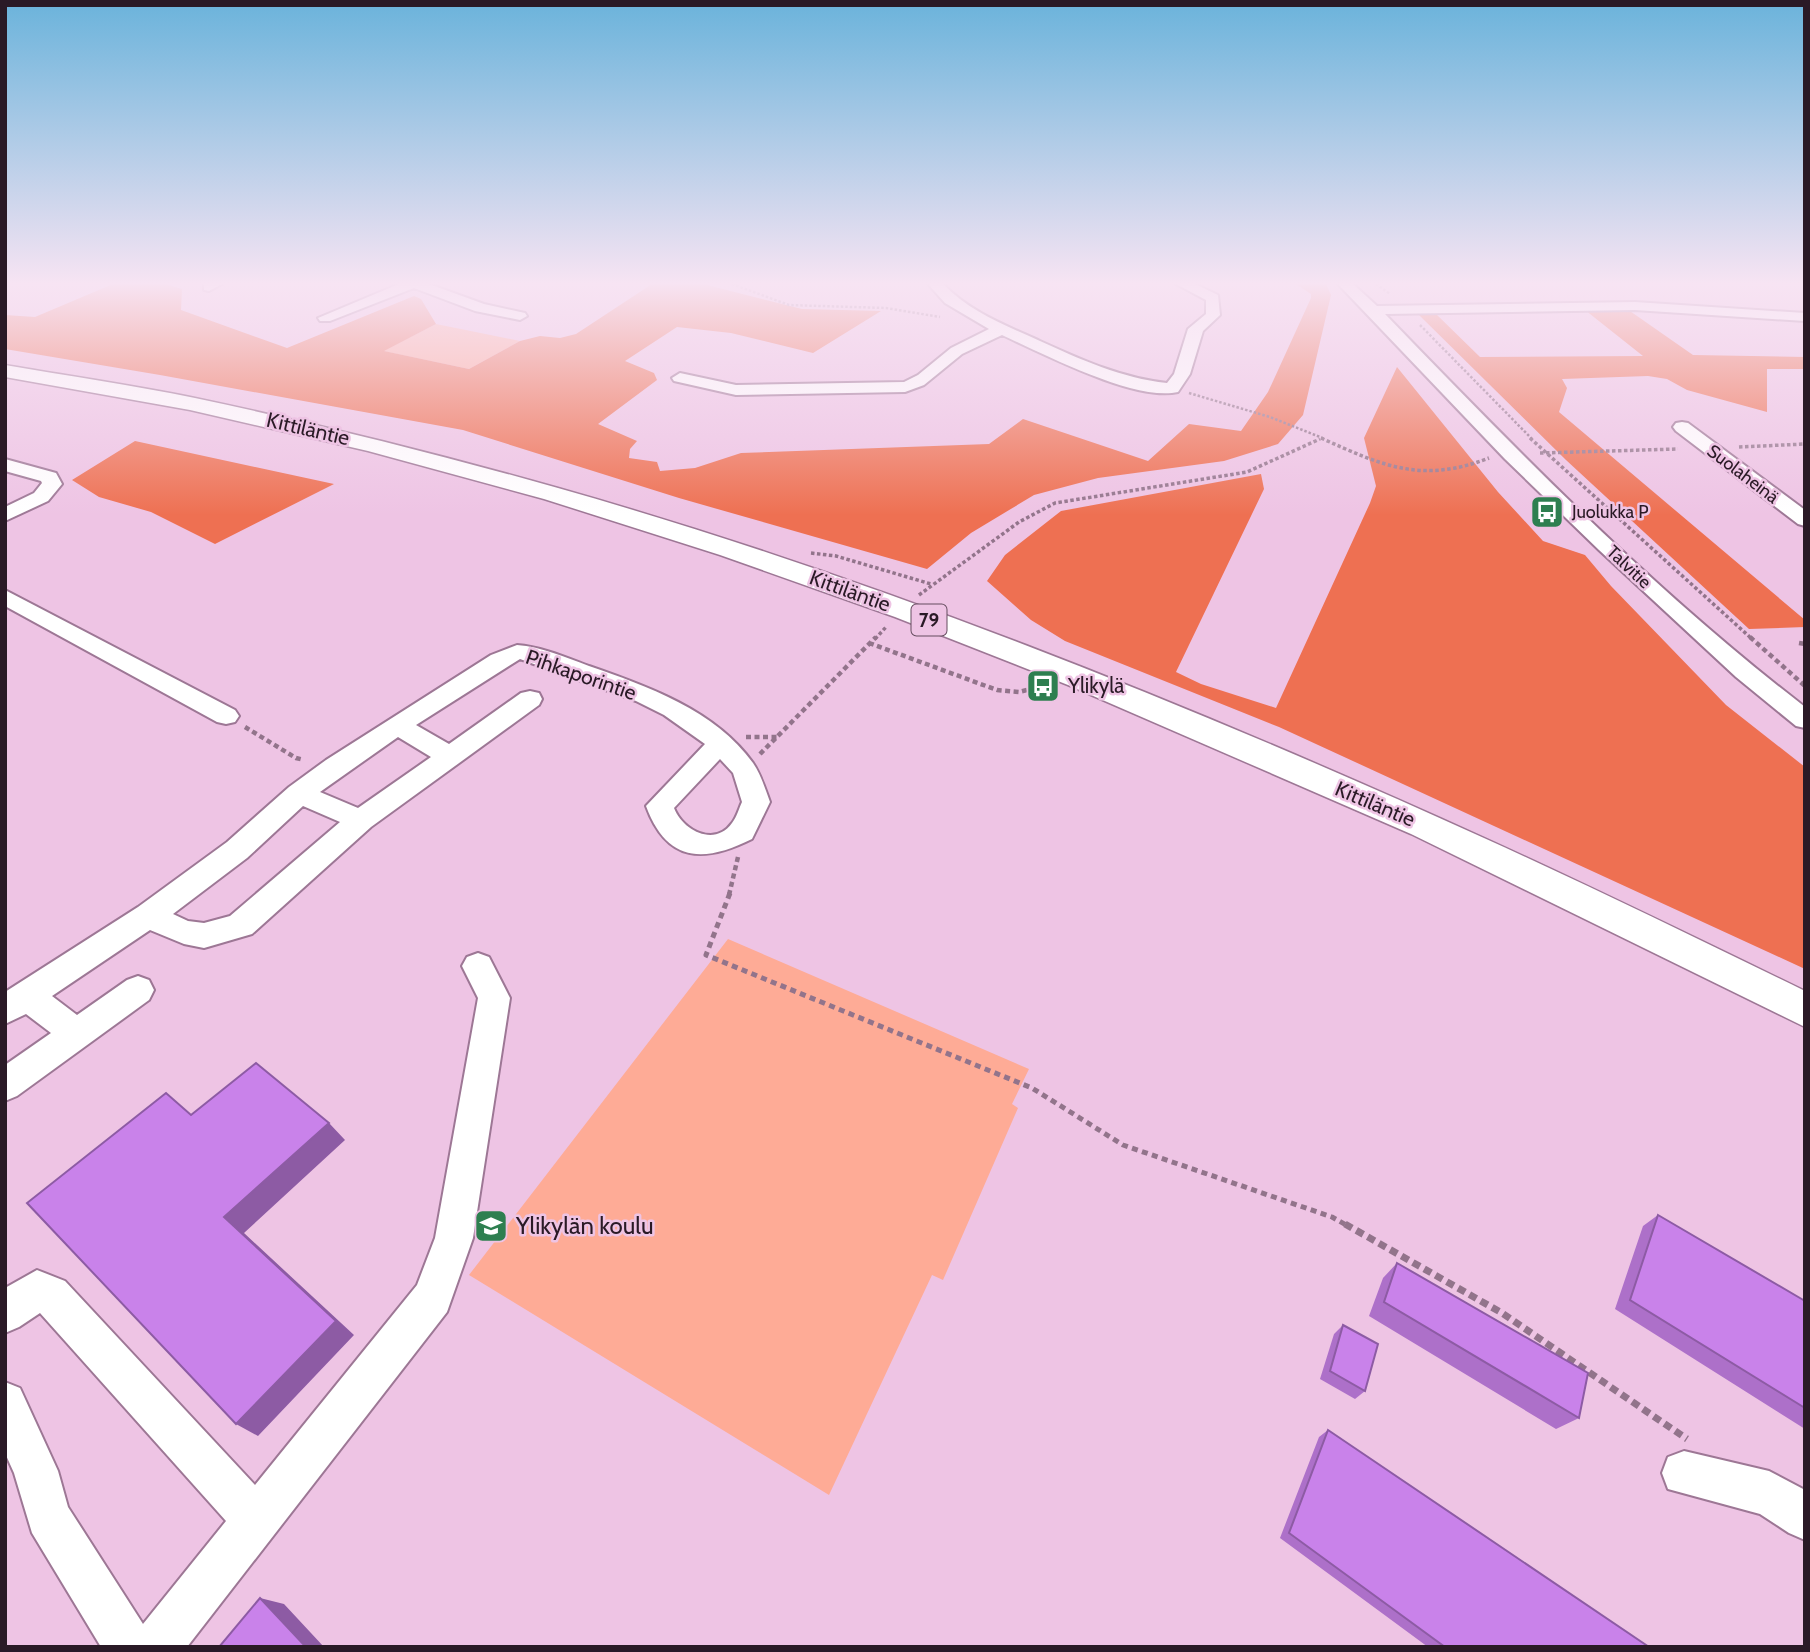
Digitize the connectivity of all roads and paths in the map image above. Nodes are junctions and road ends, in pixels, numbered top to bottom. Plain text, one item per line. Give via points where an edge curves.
1 (943, 361) edge
2 (1071, 361) edge
3 (1186, 361) edge
4 (1422, 361) edge
5 (1456, 361) edge
6 (5, 371) edge
7 (680, 379) dead end
8 (1172, 388) junction
9 (1682, 427) dead end
10 (1320, 439) junction
11 (1805, 444) edge
12 (1709, 449) junction
13 (1545, 453) junction
14 (1511, 454) junction
15 (5, 465) edge
16 (5, 515) edge
17 (1805, 520) edge
18 (809, 553) dead end
19 (932, 584) junction
20 (5, 597) edge
21 (913, 600) dead end
22 (894, 619) dead end
23 (869, 643) junction
24 (1042, 685) dead end
25 (1805, 686) edge
26 (530, 699) dead end
27 (226, 716) joint
28 (1805, 720) edge
29 (399, 726) junction
30 (778, 737) junction
31 (719, 742) junction
32 (449, 756) junction
33 (335, 766) junction
34 (744, 768) junction
35 (299, 794) junction
36 (361, 820) junction
37 (742, 832) junction
38 (149, 915) junction
39 (478, 965) dead end
40 (138, 990) dead end
41 (16, 1003) edge
42 (1805, 1010) edge
43 (75, 1033) junction
44 (5, 1085) edge
45 (5, 1313) edge
46 (5, 1404) edge
47 (1688, 1457) joint
48 (1805, 1517) edge
49 (256, 1520) junction
50 (129, 1647) edge
51 (156, 1647) edge

1 - 7 street via 915,385 905,387 736,390
2 - 8 street via 1103,375
3 - 8 street
4 - 14 street, Talvitie
5 - 13 path
6 - 42 main road, Kittiläntie / 79 via 141,393 365,442 576,499 765,559 1058,669 1426,826
8 - 10 path via 1296,427
9 - 12 street, Suolaheinä
10 - 14 path via 1366,460 1434,472
10 - 19 path via 1247,472 1055,503 1019,522
11 - 12 path
12 - 13 path
12 - 17 street, Suolaheinä
13 - 14 path
13 - 25 path
14 - 28 street, Talvitie via 1744,672
15 - 16 street via 49,477 52,484 40,497
18 - 19 path via 836,556
19 - 21 path
20 - 27 street
22 - 23 path
23 - 24 path via 997,690 1019,692
23 - 30 path
26 - 32 street
27 - 33 path via 296,758
29 - 31 street, Pihkaporintie via 517,652 649,698 707,730
29 - 32 street
29 - 33 street, Pihkaporintie
30 - 31 path via 736,737
30 - 34 path
31 - 34 street, Pihkaporintie
31 - 37 street via 660,806 666,823 689,843 714,845
32 - 36 street
33 - 35 street, Pihkaporintie
34 - 37 street, Pihkaporintie via 756,802
35 - 36 street
35 - 38 street, Pihkaporintie via 237,850
36 - 38 street via 241,925 217,936 180,933
37 - 47 path via 732,888 706,955 1032,1088 1123,1145 1332,1217 1502,1313
38 - 41 street, Pihkaporintie
39 - 49 street via 494,998 454,1238 433,1298
40 - 43 street
41 - 43 street
43 - 44 street
45 - 49 street via 37,1290 51,1296
46 - 50 street via 36,1471 48,1517
47 - 48 street via 1769,1494
49 - 51 street

